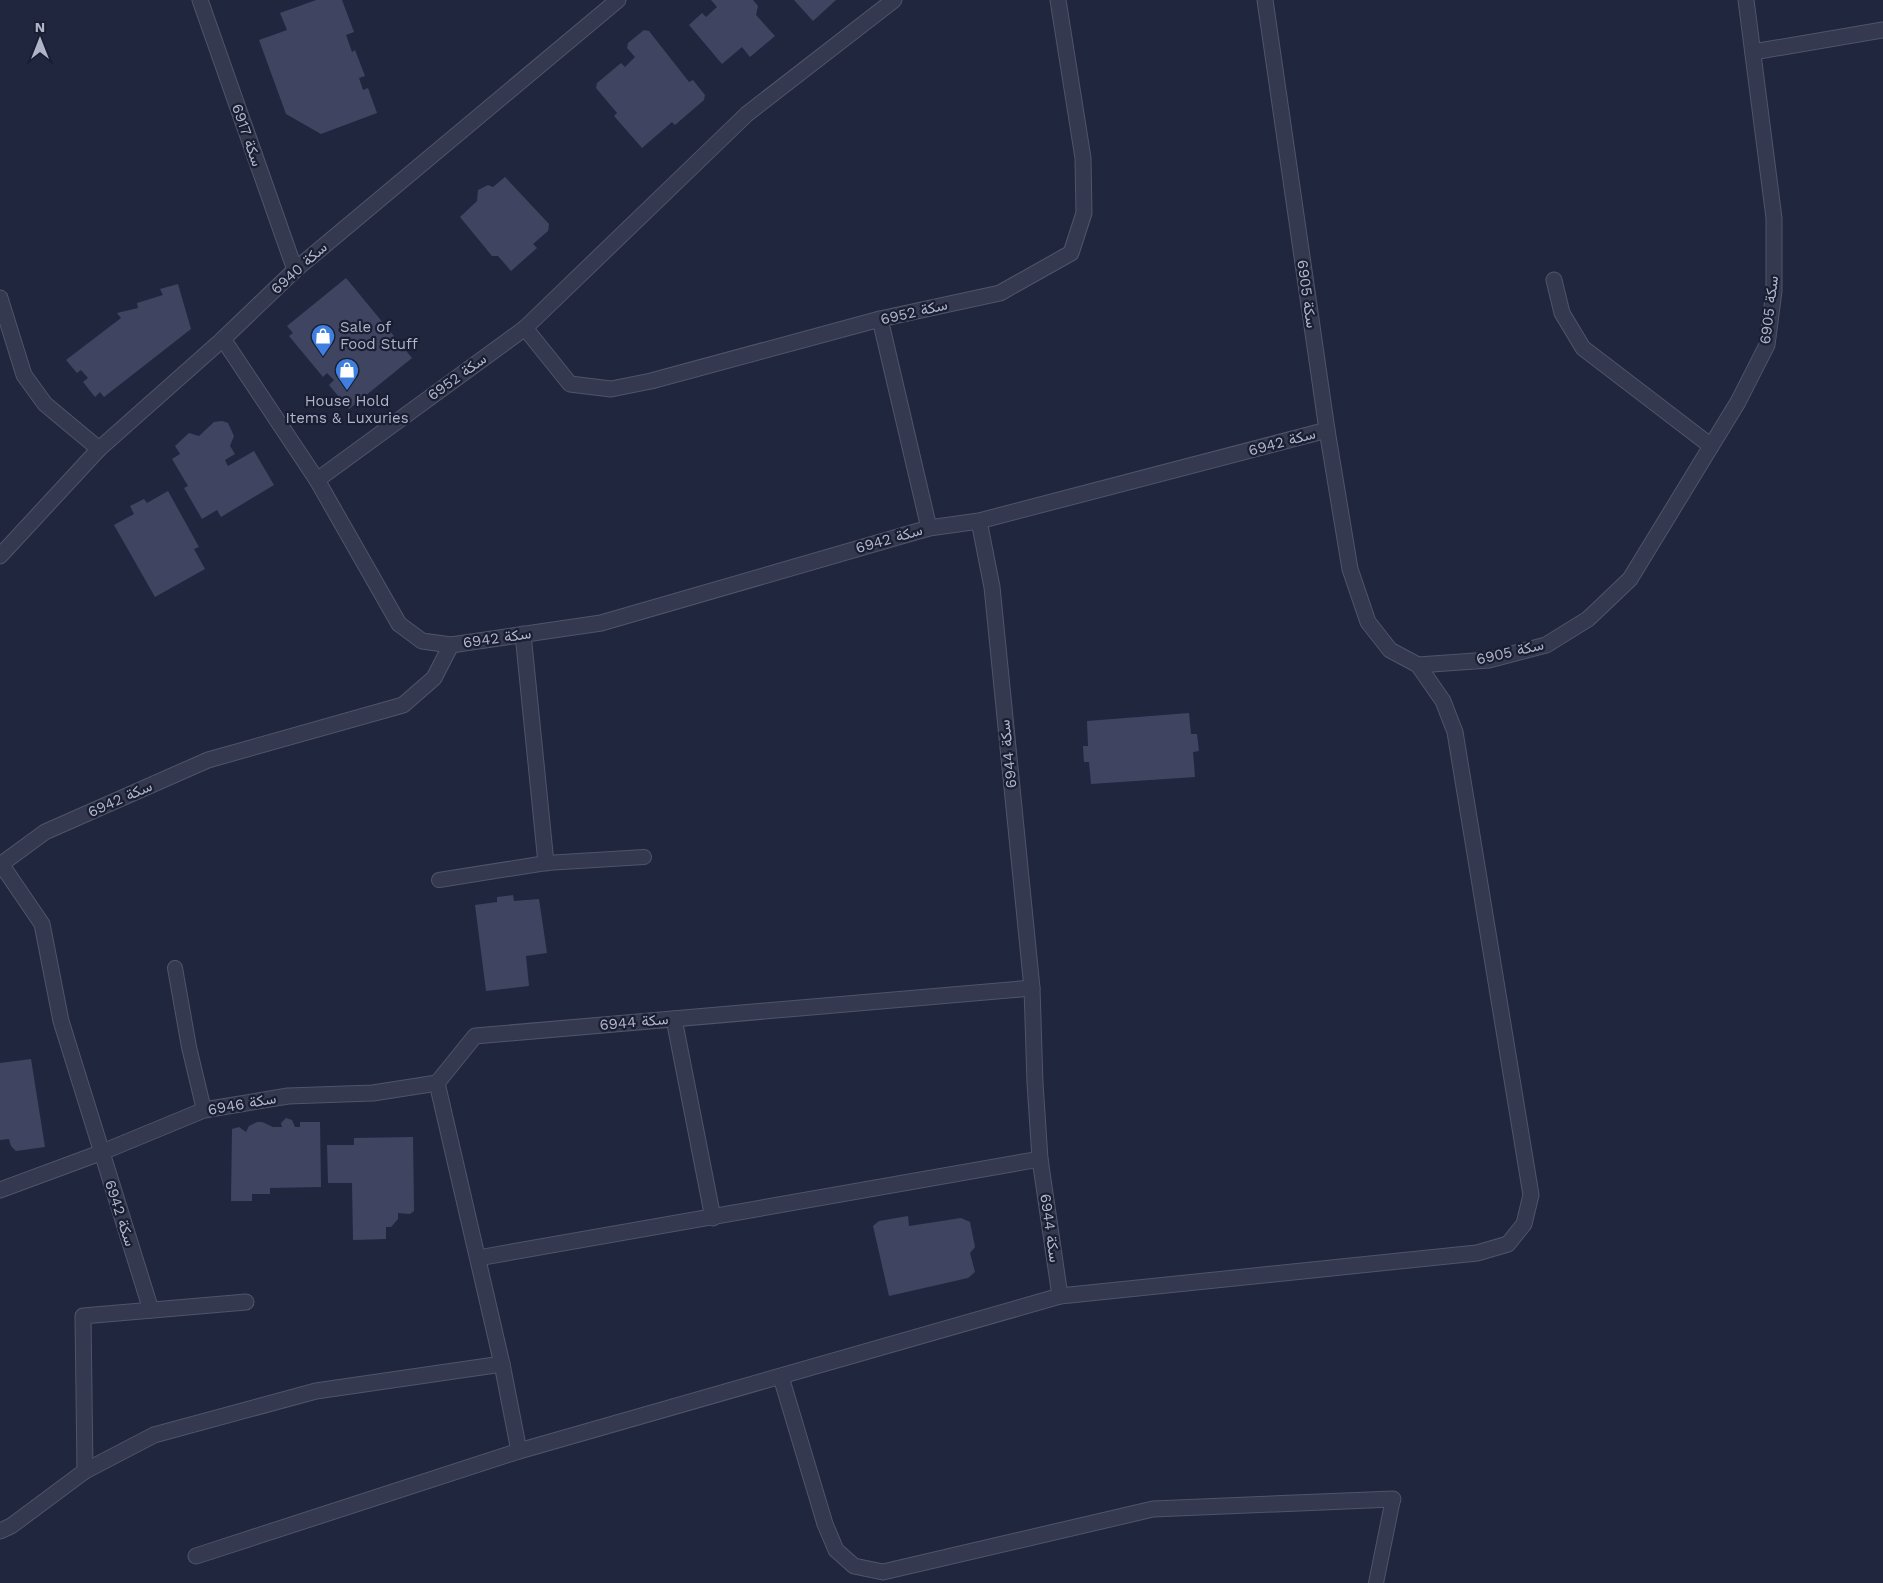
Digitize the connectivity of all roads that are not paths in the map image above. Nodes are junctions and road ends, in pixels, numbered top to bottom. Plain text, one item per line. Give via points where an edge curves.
1 (200, 0) edge
2 (618, 0) edge
3 (894, 0) edge
4 (1058, 0) edge
5 (1265, 0) edge
6 (1746, 0) edge
7 (1883, 30) edge
8 (1753, 52) junction
9 (295, 270) junction
10 (1554, 280) dead end
11 (0, 298) edge
12 (880, 319) junction
13 (525, 328) junction
14 (223, 338) junction
15 (1327, 430) junction
16 (1711, 446) junction
17 (99, 449) junction
18 (317, 480) junction
19 (979, 521) junction
20 (929, 528) junction
21 (0, 556) edge
22 (523, 634) junction
23 (451, 645) junction
24 (1418, 665) junction
25 (644, 857) dead end
26 (546, 863) junction
27 (0, 865) edge
28 (439, 880) dead end
29 (175, 968) dead end
30 (1032, 988) junction
31 (674, 1019) junction
32 (437, 1083) junction
33 (204, 1110) junction
34 (100, 1153) junction
35 (1040, 1159) junction
36 (0, 1190) edge
37 (713, 1218) junction
38 (478, 1258) junction
39 (1060, 1296) junction
40 (246, 1302) dead end
41 (151, 1310) junction
42 (502, 1364) junction
43 (781, 1377) junction
44 (519, 1451) junction
45 (85, 1471) junction
46 (1393, 1499) joint
47 (0, 1531) edge
48 (196, 1556) dead end
49 (1376, 1583) edge

1 - 9 street, سكة 6917
2 - 9 street, سكة 6940
3 - 13 street, سكة 6952 via 747,114
4 - 12 street, سكة 6952 via 1083,158 1084,213 1071,254 1000,293
5 - 15 street, سكة 6905
6 - 8 street, سكة 6905
7 - 8 street
8 - 16 street, سكة 6905 via 1774,218 1774,291 1767,345
9 - 14 street, سكة 6940
10 - 16 street via 1562,313 1583,348
11 - 17 street via 24,376 45,404
12 - 13 street, سكة 6952 via 611,389 570,384
12 - 20 street
13 - 18 street, سكة 6952
14 - 17 street, سكة 6940
14 - 18 street, سكة 6942
15 - 19 street, سكة 6942
15 - 24 street, سكة 6905 via 1350,569 1368,622 1390,650
16 - 24 street, سكة 6905 via 1630,578 1588,619 1546,645 1489,660
17 - 21 street, سكة 6940
18 - 23 street, سكة 6942 via 399,624 422,641
19 - 20 street, سكة 6942
19 - 30 street, سكة 6944 via 992,588
20 - 22 street, سكة 6942 via 601,623
22 - 23 street, سكة 6942
22 - 26 street
23 - 27 street, سكة 6942 via 434,678 403,705 208,760 45,832
24 - 39 street via 1443,701 1455,732 1531,1195 1524,1224 1508,1244 1477,1253
25 - 26 lane
26 - 28 lane
27 - 34 street, سكة 6942 via 42,924 61,1020
29 - 33 lane
30 - 31 street, سكة 6944
30 - 35 street, سكة 6944
31 - 32 street, سكة 6944 via 475,1036
31 - 37 street
32 - 33 street, سكة 6946 via 373,1093 288,1096
32 - 38 street
33 - 34 street, سكة 6946
34 - 36 street, سكة 6946
34 - 41 street, سكة 6942
35 - 37 street
35 - 39 street, سكة 6944
37 - 38 street
38 - 42 street
39 - 43 street
40 - 41 street
41 - 45 street via 83,1316
42 - 44 street
42 - 45 street via 316,1391 154,1434
43 - 44 street
43 - 46 street via 825,1524 836,1550 854,1566 883,1572 1153,1509
44 - 48 street
45 - 47 street
46 - 49 lane

